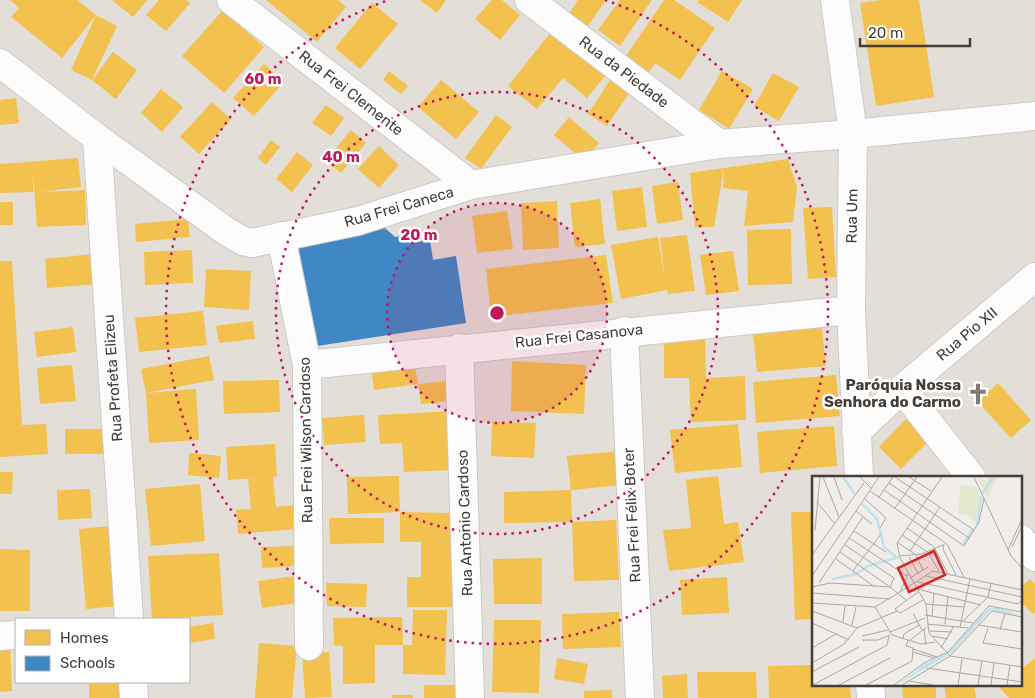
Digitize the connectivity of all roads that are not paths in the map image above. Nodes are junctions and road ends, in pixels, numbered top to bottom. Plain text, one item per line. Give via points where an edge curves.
1 (231, 0) edge
2 (529, 0) edge
3 (835, 0) edge
4 (0, 63) edge
5 (1035, 116) edge
6 (853, 134) junction
7 (97, 138) junction
8 (719, 144) junction
9 (471, 186) junction
10 (281, 236) junction
11 (1035, 277) edge
12 (851, 310) junction
13 (624, 331) junction
14 (459, 348) junction
15 (307, 365) junction
16 (902, 389) junction
17 (856, 432) junction
18 (858, 476) edge
19 (971, 476) edge
20 (1022, 540) edge
21 (1035, 557) edge
22 (129, 618) edge
23 (15, 635) edge
24 (0, 636) edge
25 (308, 646) dead end
26 (133, 683) edge
27 (134, 698) edge
28 (470, 698) edge
29 (640, 698) edge

1 - 9 street, Rua Frei Clemente
2 - 8 street, Rua da Piedade
3 - 6 street, Rua Um
4 - 7 street, Rua Frei Caneca
5 - 6 street
6 - 8 street, Rua Frei Caneca
6 - 12 street, Rua Um
7 - 10 street, Rua Frei Caneca via 242,241 252,243
7 - 22 street, Rua Profeta Elizeu
8 - 9 street, Rua Frei Caneca
9 - 10 street, Rua Frei Caneca via 358,221
10 - 15 street, Rua Frei Wilson Cardoso
11 - 16 street, Rua Pio XII
12 - 13 street, Rua Frei Casanova
12 - 17 street, Rua Um
13 - 14 street, Rua Frei Casanova
13 - 29 street, Rua Frei Félix Boter
14 - 15 street, Rua Frei Casanova
14 - 28 street, Rua Antonio Cardoso
15 - 25 street, Rua Frei Wilson Cardoso
16 - 17 street, Rua Pio XII
16 - 19 street
17 - 18 street, Rua Um
20 - 21 street
23 - 24 street
26 - 27 street

